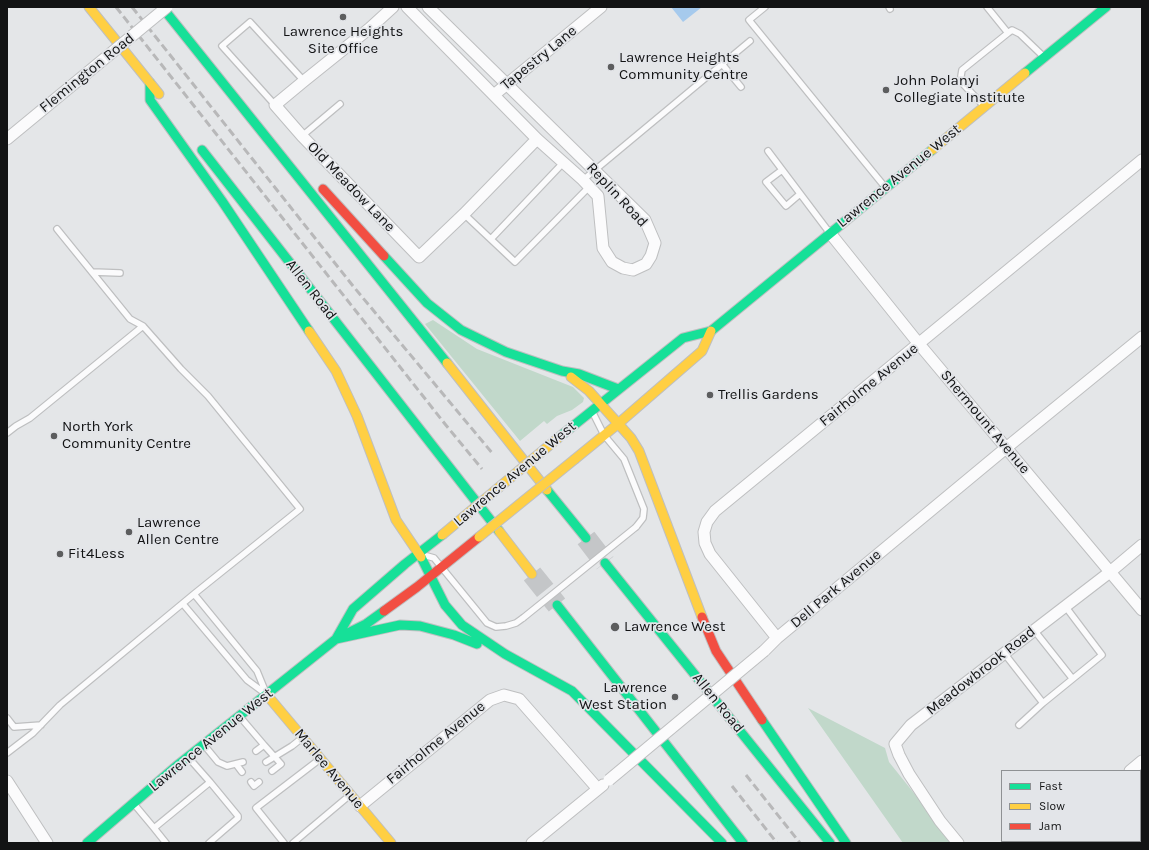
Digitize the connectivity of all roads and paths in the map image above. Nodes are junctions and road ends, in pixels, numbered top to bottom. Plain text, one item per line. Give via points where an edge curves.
1 (89, 7) edge
2 (162, 7) edge
3 (167, 7) edge
4 (393, 7) edge
5 (407, 7) edge
6 (428, 7) edge
7 (601, 7) edge
8 (765, 7) edge
9 (987, 7) edge
10 (1106, 7) edge
11 (1008, 33) junction
12 (750, 41) dead end
13 (193, 47) junction
14 (1044, 58) junction
15 (722, 64) junction
16 (304, 81) junction
17 (150, 83) junction
18 (507, 83) junction
19 (742, 87) dead end
20 (495, 94) junction
21 (165, 102) dead end
22 (340, 104) dead end
23 (275, 105) junction
24 (984, 107) junction
25 (302, 136) junction
26 (7, 139) edge
27 (538, 139) junction
28 (199, 146) dead end
29 (768, 151) dead end
30 (294, 157) dead end
31 (1142, 160) edge
32 (564, 163) junction
33 (594, 170) junction
34 (782, 170) junction
35 (316, 181) dead end
36 (586, 183) junction
37 (885, 188) junction
38 (800, 194) junction
39 (464, 214) junction
40 (57, 229) dead end
41 (830, 233) junction
42 (491, 239) junction
43 (92, 272) junction
44 (120, 273) dead end
45 (143, 326) junction
46 (711, 331) junction
47 (1142, 337) edge
48 (919, 344) junction
49 (562, 371) junction
50 (618, 388) junction
51 (600, 404) junction
52 (592, 410) junction
53 (618, 423) junction
54 (7, 433) edge
55 (604, 435) junction
56 (1006, 448) junction
57 (586, 538) tunnel mouth
58 (1142, 545) edge
59 (419, 553) junction
60 (606, 563) tunnel mouth
61 (441, 567) junction
62 (1110, 572) junction
63 (532, 574) tunnel mouth
64 (430, 576) junction
65 (194, 594) junction
66 (183, 604) junction
67 (557, 605) tunnel mouth
68 (1065, 606) junction
69 (1142, 610) edge
70 (1034, 630) junction
71 (777, 638) junction
72 (336, 639) junction
73 (1004, 653) junction
74 (506, 654) junction
75 (1072, 678) junction
76 (267, 696) junction
77 (1043, 703) junction
78 (240, 716) junction
79 (7, 718) edge
80 (41, 724) junction
81 (1019, 725) dead end
82 (302, 738) junction
83 (264, 744) junction
84 (204, 745) junction
85 (256, 752) dead end
86 (7, 753) edge
87 (274, 756) junction
88 (188, 757) junction
89 (320, 758) junction
90 (1142, 761) edge
91 (243, 762) dead end
92 (266, 762) dead end
93 (236, 764) junction
94 (1131, 770) edge
95 (272, 771) dead end
96 (242, 772) dead end
97 (7, 781) edge
98 (210, 782) junction
99 (251, 782) dead end
100 (259, 782) dead end
101 (598, 789) junction
102 (350, 795) junction
103 (133, 803) junction
104 (360, 806) junction
105 (154, 828) junction
106 (47, 843) edge
107 (87, 843) edge
108 (166, 843) edge
109 (209, 843) edge
110 (284, 843) edge
111 (293, 843) edge
112 (391, 843) edge
113 (532, 843) edge
114 (722, 843) edge
115 (743, 843) edge
116 (830, 843) edge
117 (846, 843) edge
118 (958, 843) edge

1 - 17 main road
2 - 13 main road
3 - 26 street, Flemington Road, bridge
4 - 16 street
5 - 20 street, Replin Road
6 - 18 street, Replin Road
7 - 18 street, Tapestry Lane
8 - 37 lane via 749,20
9 - 11 lane
10 - 14 main road, Lawrence Avenue West
11 - 14 lane via 1012,30 1020,34
11 - 24 lane via 962,70 963,84
12 - 15 lane
13 - 30 main road
13 - 57 main road
14 - 24 main road, Lawrence Avenue West
15 - 19 lane
15 - 33 lane
16 - 23 street
16 - 23 lane via 250,22 222,46
17 - 21 main road
17 - 59 main road via 150,100 222,201 336,371 357,416 396,520
18 - 20 street, Tapestry Lane
18 - 33 street, Replin Road
20 - 27 street, Replin Road
22 - 25 lane
23 - 25 street, Old Meadow Lane
24 - 37 main road, Lawrence Avenue West
25 - 39 street, Old Meadow Lane via 419,257
27 - 32 street, Replin Road
27 - 39 street, Old Meadow Lane
28 - 63 main road, Allen Road
29 - 34 lane
31 - 48 street, Fairholme Avenue
32 - 36 street, Replin Road
32 - 42 lane
33 - 36 lane
33 - 36 street, Replin Road via 645,220 655,243 646,264 633,270 612,262 603,248 598,196
34 - 38 lane
34 - 38 lane via 766,182 786,206
35 - 49 main road via 427,303 461,330 506,352
36 - 42 lane via 515,262
37 - 41 main road, Lawrence Avenue West
38 - 41 lane
39 - 42 lane
40 - 43 lane
41 - 46 main road, Lawrence Avenue West
41 - 48 street, Shermount Avenue
43 - 44 lane
43 - 45 lane via 130,319
45 - 54 lane via 30,418
45 - 65 lane via 208,396 300,509
46 - 50 main road, Lawrence Avenue West via 683,338
46 - 53 main road, Lawrence Avenue West via 702,351
47 - 56 street, Dell Park Avenue
48 - 56 street, Shermount Avenue
48 - 71 street, Fairholme Avenue via 715,511 707,522 704,532 705,543 710,554
49 - 50 main road via 579,374
49 - 51 main road via 578,381
50 - 51 main road, Lawrence Avenue West
51 - 52 main road, Lawrence Avenue West
51 - 53 main road
52 - 55 lane
52 - 59 main road, Lawrence Avenue West, bridge
53 - 55 main road, Lawrence Avenue West
53 - 117 main road via 639,451 716,651
55 - 61 main road, Lawrence Avenue West, bridge
55 - 61 lane, bridge via 624,459 644,509 643,518 636,527 523,618 516,623 496,628 487,623
56 - 62 street, Shermount Avenue
56 - 71 street, Dell Park Avenue
58 - 62 street, Meadowbrook Road
59 - 61 lane via 434,558
59 - 64 main road
59 - 72 main road, Lawrence Avenue West via 353,609
60 - 116 main road, Allen Road
61 - 64 main road, Lawrence Avenue West
62 - 68 street, Meadowbrook Road
62 - 69 street, Shermount Avenue
64 - 72 main road, Lawrence Avenue West via 366,624
64 - 74 main road via 438,595 462,625
65 - 66 lane
65 - 76 lane via 257,672
66 - 76 lane via 247,680
66 - 80 lane via 60,705
67 - 115 main road
68 - 70 street, Meadowbrook Road
68 - 75 lane via 1102,655
70 - 73 street, Meadowbrook Road
70 - 75 lane
71 - 101 street, Dell Park Avenue, bridge via 764,652
72 - 74 main road via 400,625 420,626
72 - 76 main road, Lawrence Avenue West
73 - 77 lane
73 - 118 street, Meadowbrook Road via 911,724 895,744 909,774 940,822
74 - 114 main road via 572,691
75 - 77 lane
76 - 78 main road, Lawrence Avenue West
76 - 82 main road, Marlee Avenue
77 - 81 lane
78 - 83 lane
78 - 84 main road, Lawrence Avenue West
79 - 80 lane via 14,727
80 - 86 lane
82 - 87 lane
82 - 89 main road, Marlee Avenue
83 - 85 lane
83 - 87 lane
84 - 88 main road, Lawrence Avenue West
84 - 93 lane via 218,762 227,766
87 - 92 lane
87 - 95 lane via 281,764
88 - 98 lane
88 - 103 main road, Lawrence Avenue West
89 - 102 main road, Marlee Avenue
89 - 110 lane via 256,808
90 - 94 street
91 - 93 lane
93 - 96 lane
97 - 106 street
98 - 105 lane
98 - 109 lane via 238,818
99 - 100 lane via 254,786
101 - 104 street, Fairholme Avenue via 519,699 504,695 490,700
101 - 113 street, Dell Park Avenue
102 - 104 main road, Marlee Avenue
102 - 111 lane
103 - 105 lane
103 - 107 main road, Lawrence Avenue West
104 - 112 main road, Marlee Avenue
105 - 108 lane

